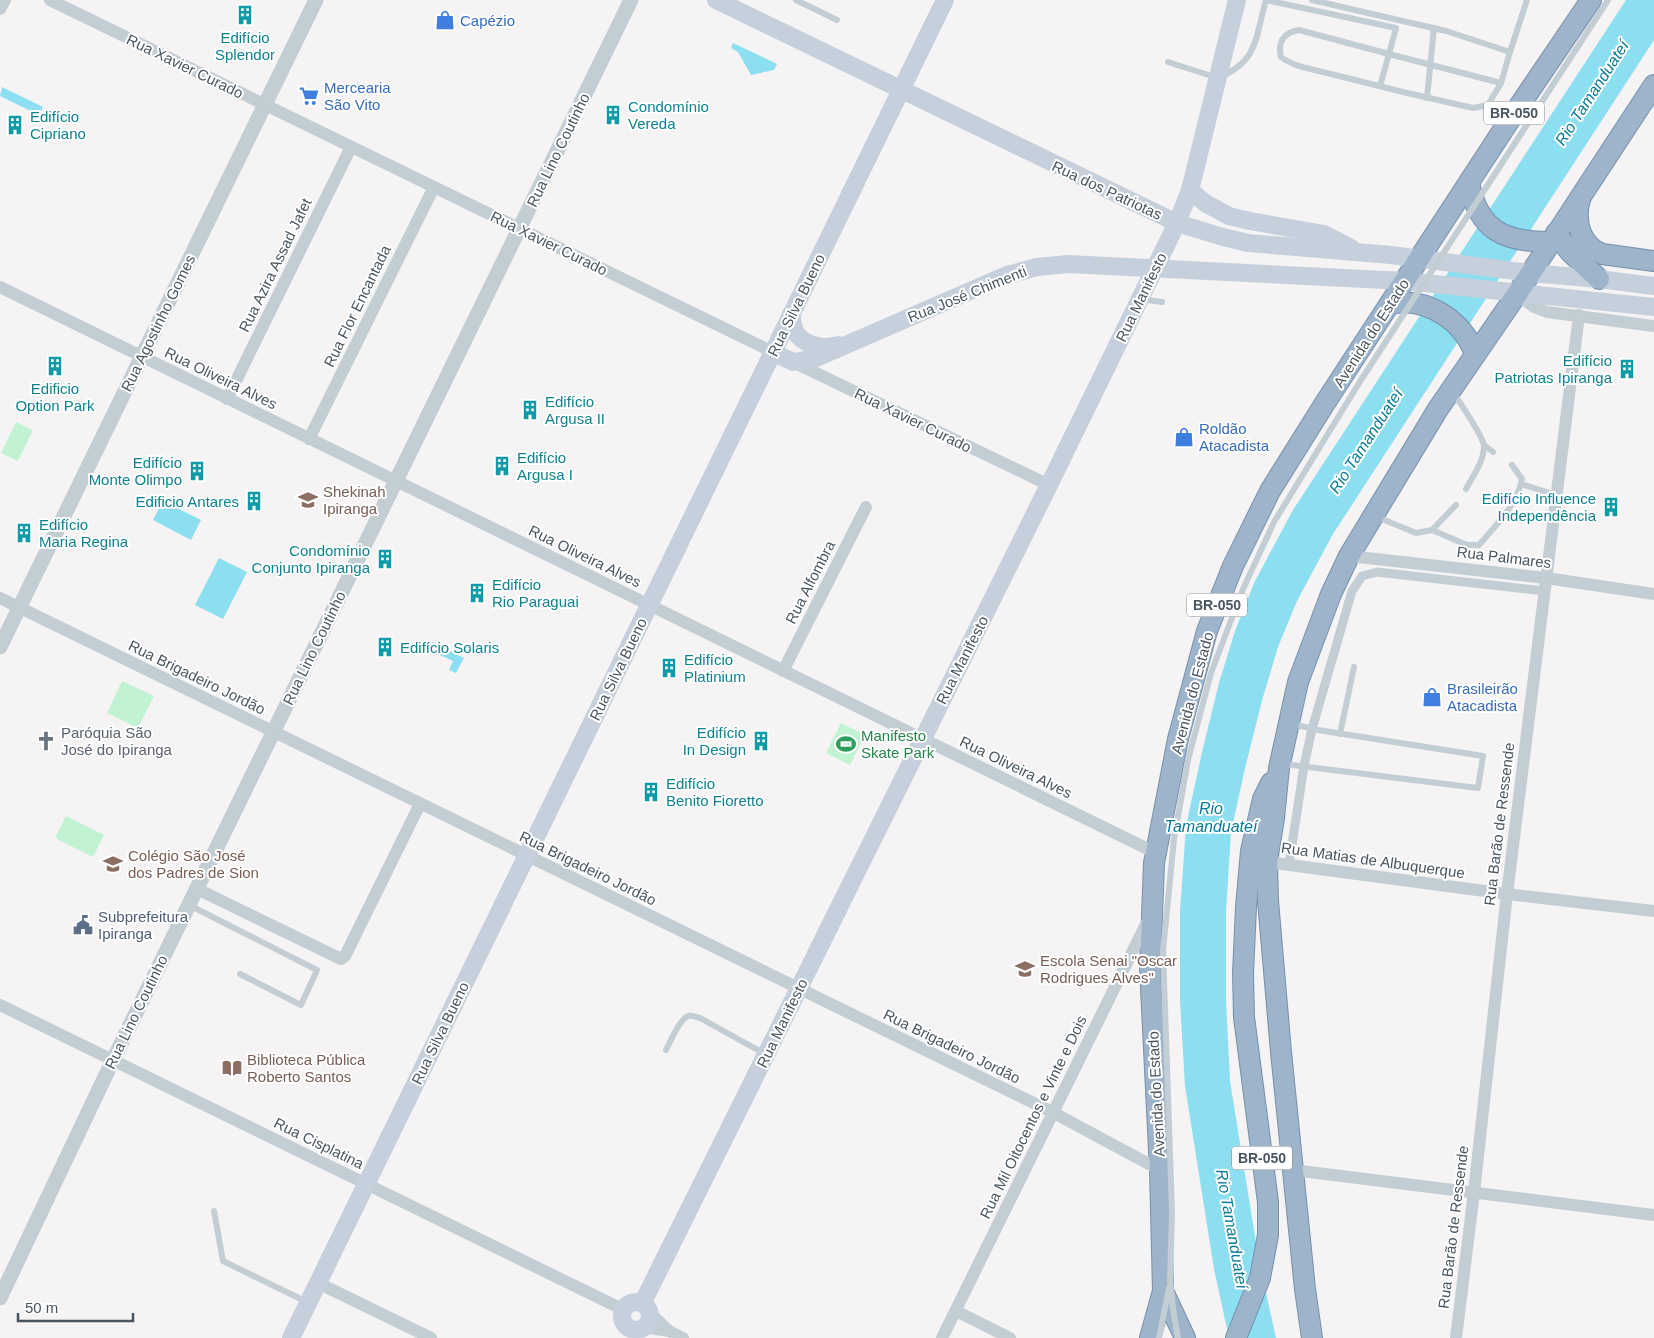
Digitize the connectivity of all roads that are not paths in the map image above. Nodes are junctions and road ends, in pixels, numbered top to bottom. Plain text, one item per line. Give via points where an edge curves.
1 (4, 0) edge
2 (50, 0) edge
3 (316, 0) edge
4 (631, 0) edge
5 (716, 0) edge
6 (796, 0) edge
7 (945, 0) edge
8 (1237, 0) edge
9 (1266, 0) edge
10 (1312, 0) edge
11 (1527, 0) edge
12 (1591, 0) edge
13 (1608, 0) edge
14 (0, 9) edge
15 (837, 20) dead end
16 (1434, 28) junction
17 (1510, 52) junction
18 (1389, 54) junction
19 (1168, 62) dead end
20 (1430, 65) junction
21 (1218, 78) junction
22 (1501, 83) junction
23 (1654, 85) edge
24 (1380, 86) junction
25 (901, 90) junction
26 (1427, 98) junction
27 (265, 105) junction
28 (351, 146) junction
29 (1469, 183) junction
30 (434, 187) junction
31 (1190, 190) junction
32 (1580, 197) junction
33 (1177, 223) junction
34 (519, 228) junction
35 (1553, 238) junction
36 (1357, 252) junction
37 (1420, 258) junction
38 (1654, 260) edge
39 (1155, 270) junction
40 (1530, 273) junction
41 (1599, 279) junction
42 (1405, 281) junction
43 (1654, 286) edge
44 (0, 287) edge
45 (1517, 294) junction
46 (1140, 299) junction
47 (1162, 302) dead end
48 (1390, 304) junction
49 (1654, 307) edge
50 (791, 314) junction
51 (1579, 315) junction
52 (1654, 326) edge
53 (844, 346) junction
54 (773, 352) junction
55 (1475, 354) junction
56 (142, 357) junction
57 (793, 362) junction
58 (1452, 389) junction
59 (227, 398) junction
60 (309, 439) junction
61 (1484, 445) junction
62 (1493, 452) dead end
63 (1512, 465) dead end
64 (396, 481) junction
65 (1521, 484) junction
66 (1049, 485) junction
67 (1466, 488) dead end
68 (1556, 495) junction
69 (1456, 505) dead end
70 (866, 507) dead end
71 (1373, 516) junction
72 (1432, 530) junction
73 (1349, 556) junction
74 (1545, 585) junction
75 (1654, 594) edge
76 (0, 598) edge
77 (649, 605) junction
78 (19, 608) junction
79 (0, 647) edge
80 (1354, 667) dead end
81 (783, 671) junction
82 (1288, 724) junction
83 (1312, 729) junction
84 (273, 732) junction
85 (1340, 734) junction
86 (922, 739) junction
87 (1279, 766) junction
88 (1304, 766) junction
89 (420, 804) junction
90 (1156, 853) junction
91 (526, 856) junction
92 (1267, 862) junction
93 (1289, 864) junction
94 (197, 889) junction
95 (1507, 894) junction
96 (189, 905) junction
97 (1152, 911) junction
98 (1654, 911) edge
99 (240, 974) dead end
100 (798, 988) junction
101 (0, 1005) edge
102 (666, 1050) dead end
103 (766, 1054) junction
104 (112, 1060) junction
105 (1054, 1114) junction
106 (1160, 1170) junction
107 (1293, 1170) junction
108 (366, 1184) junction
109 (1474, 1192) junction
110 (214, 1211) dead end
111 (1654, 1215) edge
112 (318, 1282) junction
113 (1167, 1285) junction
114 (0, 1298) edge
115 (308, 1303) junction
116 (624, 1310) joint
117 (956, 1311) junction
118 (638, 1322) edge
119 (291, 1338) edge
120 (431, 1338) edge
121 (683, 1338) edge
122 (942, 1338) edge
123 (1010, 1338) edge
124 (1150, 1338) edge
125 (1159, 1338) edge
126 (1178, 1338) edge
127 (1185, 1338) edge
128 (1236, 1338) edge
129 (1312, 1338) edge
130 (1456, 1338) edge

1 - 14 street
2 - 27 street, Rua Xavier Curado
3 - 27 street, Rua Agostinho Gomes
4 - 34 street, Rua Lino Coutinho
5 - 25 main road, Rua dos Patriotas
6 - 15 lane
7 - 25 main road, Rua Silva Bueno
8 - 21 main road, Rua Manifesto
9 - 18 lane via 1396,28
9 - 21 lane via 1250,56
10 - 16 lane
11 - 17 lane
12 - 29 highway, Avenida do Estado / BR-050
13 - 113 lane, bridge via 1359,383 1274,522 1211,673 1188,760 1175,831 1163,951 1172,1212
16 - 17 lane
16 - 20 lane
17 - 22 lane
18 - 20 lane
18 - 24 lane
18 - 24 lane via 1299,30 1284,35 1281,57 1286,60
19 - 21 lane
20 - 22 lane
20 - 26 lane
21 - 31 main road, Rua Manifesto
22 - 26 lane via 1492,101 1484,107 1473,108
23 - 32 highway, BR-050
24 - 26 lane
25 - 33 main road, Rua dos Patriotas
25 - 50 main road, Rua Silva Bueno
27 - 28 street, Rua Xavier Curado
27 - 56 street, Rua Agostinho Gomes
28 - 30 street, Rua Xavier Curado
28 - 59 street, Rua Azira Assad Jafet
29 - 35 highway via 1475,206 1492,229 1518,240
29 - 37 highway, Avenida do Estado / BR-050
30 - 34 street, Rua Xavier Curado
30 - 60 street, Rua Flor Encantada
31 - 33 main road, Rua Manifesto
31 - 36 main road via 1229,216 1324,234
32 - 35 highway, BR-050
32 - 38 highway via 1578,225 1584,241 1595,251
33 - 36 main road, Rua dos Patriotas via 1248,243
33 - 39 main road, Rua Manifesto
34 - 54 street, Rua Xavier Curado
34 - 64 street, Rua Lino Coutinho
35 - 40 highway, BR-050
35 - 41 highway
36 - 37 main road, Rua dos Patriotas
37 - 40 main road, Rua dos Patriotas
37 - 42 highway, Avenida do Estado / BR-050
39 - 42 main road
39 - 46 main road, Rua Manifesto
39 - 53 main road, Rua José Chimenti via 1068,264 1021,270
40 - 41 main road, Rua dos Patriotas
40 - 45 highway, BR-050
41 - 43 main road, Rua dos Patriotas
42 - 45 main road
42 - 48 highway, Avenida do Estado / BR-050
44 - 56 street, Rua Oliveira Alves
45 - 49 main road
45 - 51 street via 1547,312
45 - 55 highway, BR-050
46 - 47 lane
46 - 66 main road, Rua Manifesto
48 - 55 highway via 1410,302 1443,315 1464,331
48 - 90 highway, Avenida do Estado / BR-050 via 1270,491 1232,566 1208,631 1178,739
50 - 53 main road, Rua José Chimenti via 795,331 801,338 819,347
50 - 54 main road, Rua Silva Bueno
51 - 52 street
51 - 68 street, Rua Barão de Ressende
53 - 57 main road, Rua José Chimenti via 816,358
54 - 57 main road, Rua Xavier Curado
54 - 77 main road, Rua Silva Bueno
55 - 58 highway, BR-050
56 - 59 street, Rua Oliveira Alves
56 - 78 street, Rua Agostinho Gomes
57 - 66 street, Rua Xavier Curado
58 - 61 lane
58 - 71 highway, BR-050
59 - 60 street, Rua Oliveira Alves
60 - 64 street, Rua Oliveira Alves
61 - 62 lane
61 - 67 lane via 1481,460
63 - 65 lane via 1522,479
64 - 77 street, Rua Oliveira Alves
64 - 84 street, Rua Lino Coutinho
65 - 68 lane
65 - 72 lane via 1512,505 1480,545 1467,545
66 - 86 main road, Rua Manifesto
68 - 74 street, Rua Barão de Ressende
69 - 72 lane
70 - 81 street, Rua Alfombra
71 - 72 lane via 1416,533
71 - 73 highway, BR-050
73 - 74 street, Rua Palmares
73 - 82 highway, BR-050 via 1298,682
74 - 75 street, Rua Palmares
74 - 83 street via 1376,572 1362,576 1352,591
74 - 95 street, Rua Barão de Ressende
76 - 78 street, Rua Brigadeiro Jordão
77 - 81 street, Rua Oliveira Alves
77 - 91 main road, Rua Silva Bueno
78 - 79 street, Rua Agostinho Gomes
78 - 84 street, Rua Brigadeiro Jordão
80 - 85 lane
81 - 86 street, Rua Oliveira Alves
82 - 83 lane
82 - 87 highway, BR-050
83 - 85 lane
83 - 88 street
84 - 89 street, Rua Brigadeiro Jordão
84 - 94 street, Rua Lino Coutinho
85 - 88 lane via 1483,756 1478,788
86 - 90 street, Rua Oliveira Alves
86 - 100 main road, Rua Manifesto
87 - 88 lane
87 - 92 highway
87 - 128 highway, BR-050 via 1263,799 1250,852 1243,973 1244,1017 1268,1202 1268,1235 1260,1278
88 - 93 street
89 - 91 street, Rua Brigadeiro Jordão
89 - 94 street via 341,959
90 - 97 highway, Avenida do Estado / BR-050
91 - 100 street, Rua Brigadeiro Jordão
91 - 108 main road, Rua Silva Bueno
92 - 93 street, Rua Matias de Albuquerque
92 - 107 highway via 1273,967
93 - 95 street, Rua Matias de Albuquerque
94 - 96 street, Rua Lino Coutinho
95 - 98 street, Rua Matias de Albuquerque
95 - 109 street, Rua Barão de Ressende
96 - 99 lane via 317,970 301,1005
96 - 104 street, Rua Lino Coutinho
97 - 105 street, Rua Mil Oitocentos e Vinte e Dois
97 - 106 highway, Avenida do Estado / BR-050 via 1150,968
100 - 103 main road, Rua Manifesto
100 - 105 street, Rua Brigadeiro Jordão
101 - 104 street, Rua Cisplatina
102 - 103 lane via 682,1021 692,1016
103 - 118 main road, Rua Manifesto
104 - 108 street, Rua Cisplatina
104 - 114 street, Rua Lino Coutinho
105 - 106 street, Rua Brigadeiro Jordão
105 - 117 street, Rua Mil Oitocentos e Vinte e Dois
106 - 113 highway, Avenida do Estado / BR-050
107 - 109 street
107 - 129 highway
108 - 112 main road, Rua Silva Bueno
108 - 116 street, Rua Cisplatina
109 - 111 street
109 - 130 street, Rua Barão de Ressende
110 - 115 lane via 223,1261
112 - 115 main road, Rua Silva Bueno
112 - 120 street
113 - 124 highway, BR-050
113 - 125 lane, bridge
113 - 126 lane, bridge
113 - 127 highway, Avenida do Estado
115 - 119 main road, Rua Silva Bueno
116 - 118 main road via 622,1318 626,1326
117 - 122 street, Rua Mil Oitocentos e Vinte e Dois
117 - 123 street
118 - 121 street

